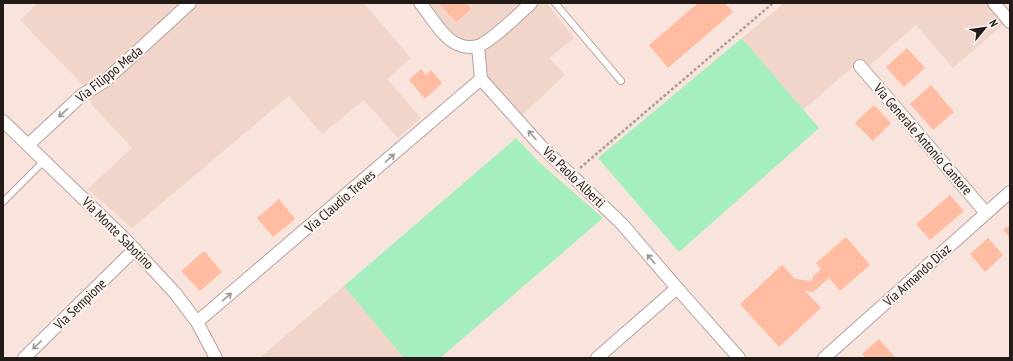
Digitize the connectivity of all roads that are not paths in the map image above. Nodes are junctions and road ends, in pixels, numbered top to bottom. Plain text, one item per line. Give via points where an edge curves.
1 (190, 3) edge
2 (420, 3) edge
3 (531, 3) edge
4 (555, 3) edge
5 (994, 3) edge
6 (1010, 22) edge
7 (478, 46) junction
8 (860, 66) dead end
9 (481, 79) junction
10 (621, 81) dead end
11 (3, 121) edge
12 (28, 145) junction
13 (44, 161) junction
14 (1010, 192) edge
15 (3, 202) edge
16 (986, 213) junction
17 (135, 249) junction
18 (676, 288) junction
19 (197, 322) junction
20 (24, 358) edge
21 (216, 358) edge
22 (597, 358) edge
23 (739, 358) edge
24 (824, 358) edge

1 -> 12 street, Via Filippo Meda via 105,81 82,95
2 - 7 street via 456,44 465,47
3 - 7 street
4 - 10 lane
5 - 6 street
7 - 9 street
8 - 16 street, Via Generale Antonio Cantore
18 -> 9 street, Via Paolo Alberti via 622,224 540,145
19 -> 9 street, Via Claudio Treves
11 - 12 street, Via Monte Sabotino
12 - 13 street, Via Monte Sabotino
13 - 15 lane
13 - 17 street, Via Monte Sabotino
14 - 16 street, Via Armando Diaz
16 - 24 street, Via Armando Diaz
17 - 19 street, Via Monte Sabotino via 175,293
17 -> 20 street, Via Sempione
18 - 22 street
18 - 23 street, Via Paolo Alberti
19 - 21 street, Via Monte Sabotino

